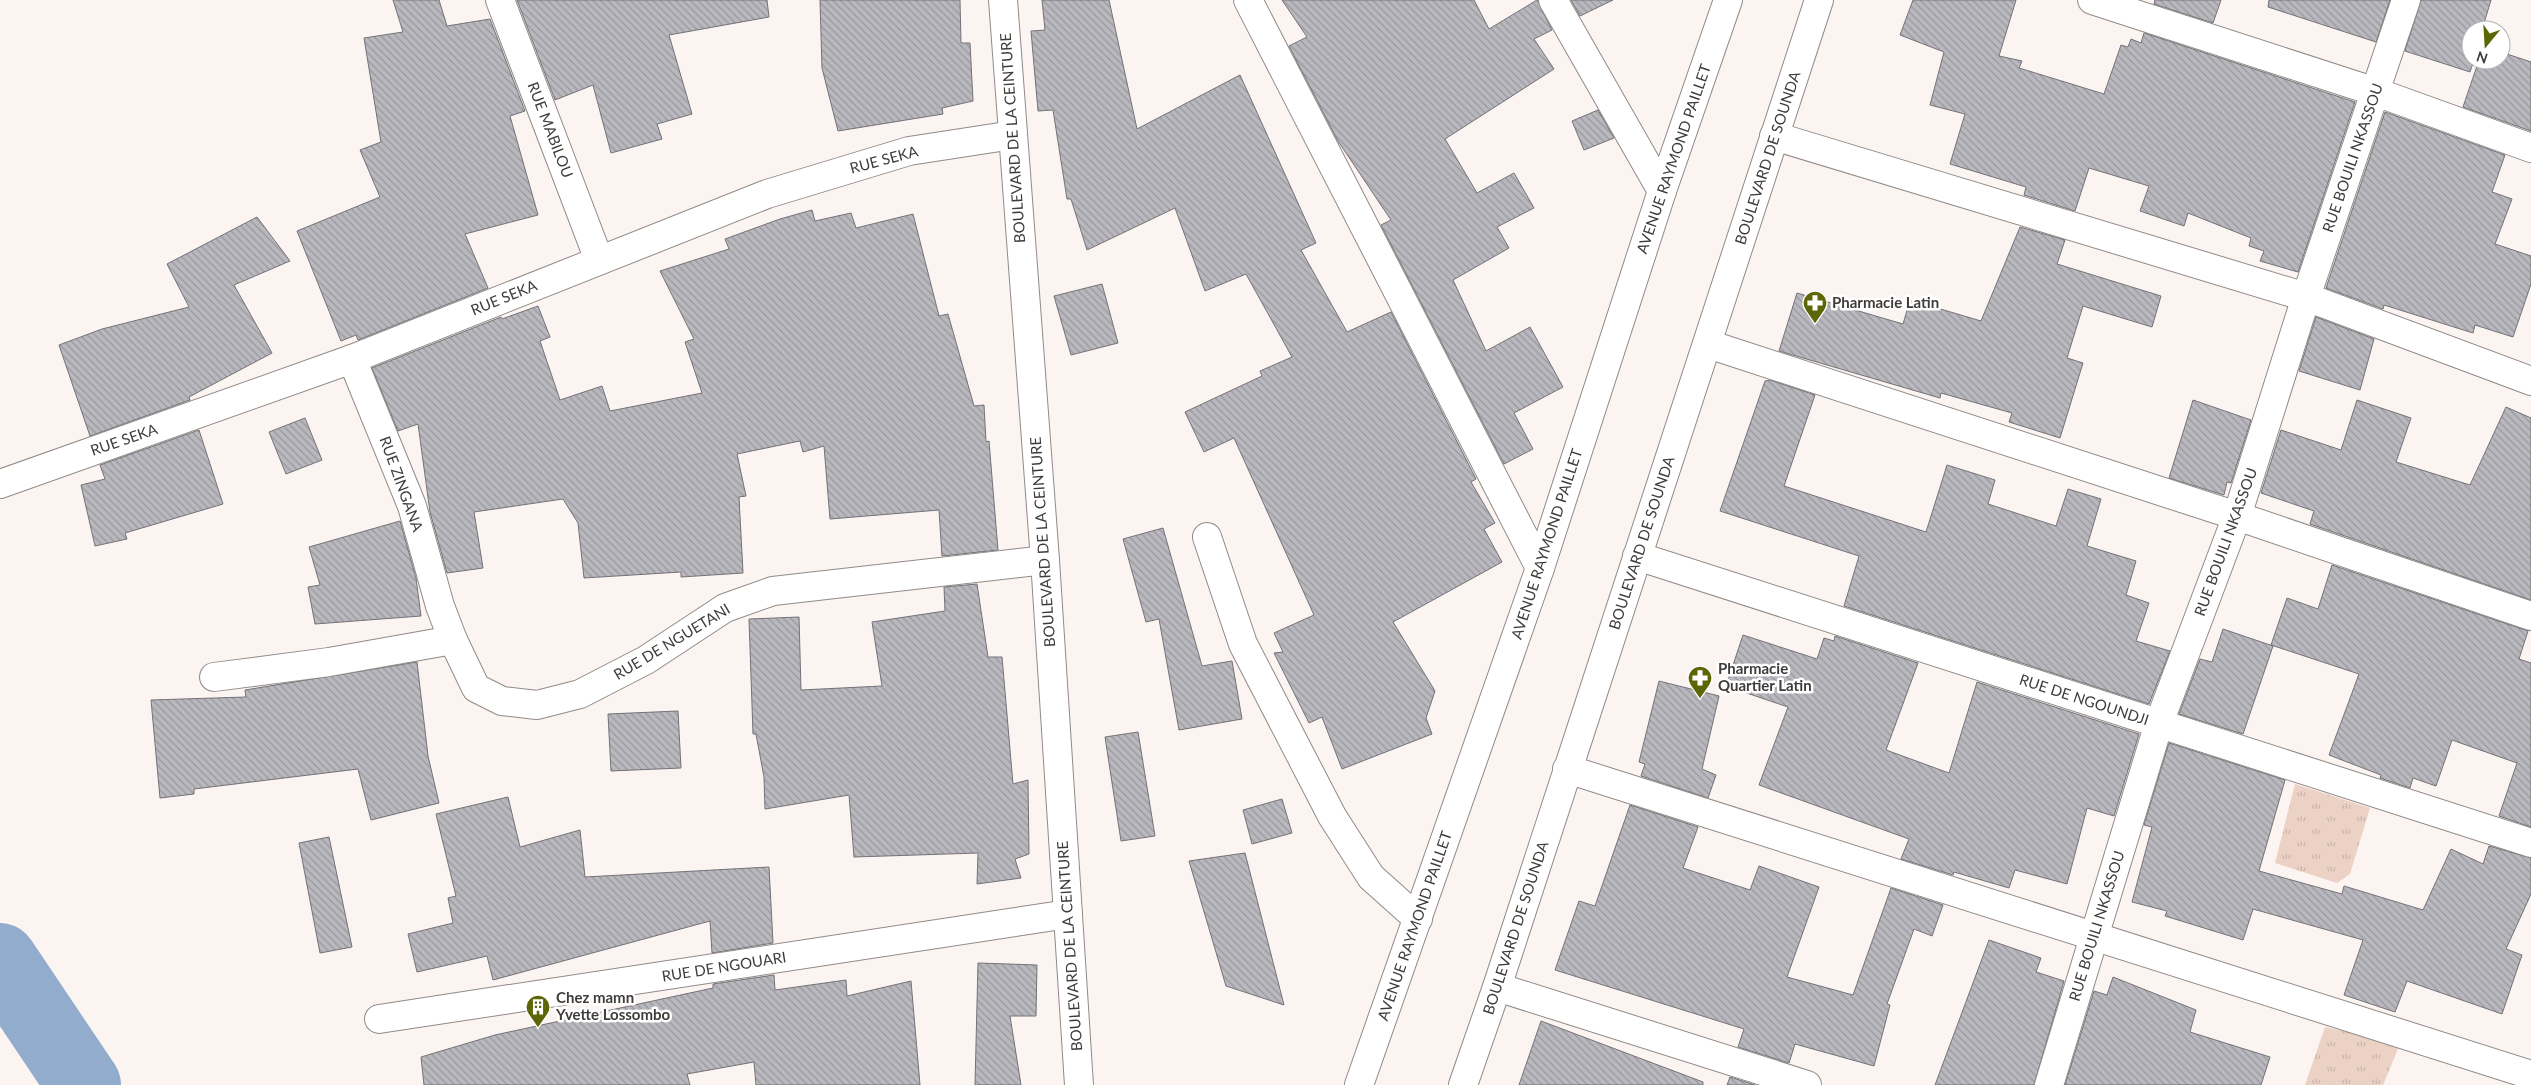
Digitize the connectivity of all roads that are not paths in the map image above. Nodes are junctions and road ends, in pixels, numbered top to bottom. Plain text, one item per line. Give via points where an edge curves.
1 (500, 0) edge
2 (1003, 0) edge
3 (1248, 0) edge
4 (1554, 0) edge
5 (1728, 0) edge
6 (1819, 0) edge
7 (2092, 0) edge
8 (2406, 0) edge
9 (2376, 92) junction
10 (1013, 135) junction
11 (1774, 136) junction
12 (2531, 148) edge
13 (1662, 191) junction
14 (599, 260) junction
15 (2306, 297) junction
16 (1708, 344) junction
17 (352, 359) junction
18 (2531, 382) edge
19 (0, 484) edge
20 (2237, 516) junction
21 (1207, 537) dead end
22 (1637, 556) junction
23 (1045, 560) junction
24 (1540, 568) junction
25 (2531, 616) edge
26 (453, 640) junction
27 (214, 678) dead end
28 (2158, 724) junction
29 (1567, 769) junction
30 (2531, 843) edge
31 (1068, 914) junction
32 (1418, 919) junction
33 (2094, 936) junction
34 (1497, 987) junction
35 (379, 1019) dead end
36 (2531, 1075) edge
37 (1079, 1085) edge
38 (1359, 1085) edge
39 (1463, 1085) edge
40 (1807, 1085) edge
41 (2049, 1085) edge

1 - 14 street, RUE MABILOU
2 - 10 street, BOULEVARD DE LA CEINTURE
3 - 24 street
4 - 13 street
5 - 13 street, AVENUE RAYMOND PAILLET
6 - 11 street, BOULEVARD DE SOUNDA
7 - 9 street
8 - 9 street, RUE BOUILI NKASSOU
9 - 12 street
9 - 15 street, RUE BOUILI NKASSOU
10 - 14 street, RUE SEKA via 910,151 767,194
10 - 23 street, BOULEVARD DE LA CEINTURE
11 - 15 street
11 - 16 street, BOULEVARD DE SOUNDA
13 - 24 street, AVENUE RAYMOND PAILLET
14 - 17 street, RUE SEKA
15 - 18 street
15 - 20 street, RUE BOUILI NKASSOU
16 - 20 street
16 - 22 street, BOULEVARD DE SOUNDA
17 - 19 street, RUE SEKA
17 - 26 street, RUE ZINGANA via 412,506
20 - 25 street
20 - 28 street, RUE BOUILI NKASSOU
21 - 32 street via 1243,644 1332,816 1371,877
22 - 28 street, RUE DE NGOUNDJI
22 - 29 street, BOULEVARD DE SOUNDA
23 - 26 street, RUE DE NGUETANI via 773,591 725,608 646,660 580,694 537,705 502,701 476,688
23 - 31 street, BOULEVARD DE LA CEINTURE
24 - 32 street, AVENUE RAYMOND PAILLET
26 - 27 street
28 - 30 street, RUE DE NGOUNDJI
28 - 33 street, RUE BOUILI NKASSOU
29 - 33 street
29 - 34 street, BOULEVARD DE SOUNDA
31 - 35 street, RUE DE NGOUARI
31 - 37 street, BOULEVARD DE LA CEINTURE
32 - 38 street, AVENUE RAYMOND PAILLET
33 - 36 street
33 - 41 street, RUE BOUILI NKASSOU
34 - 39 street, BOULEVARD DE SOUNDA
34 - 40 street

